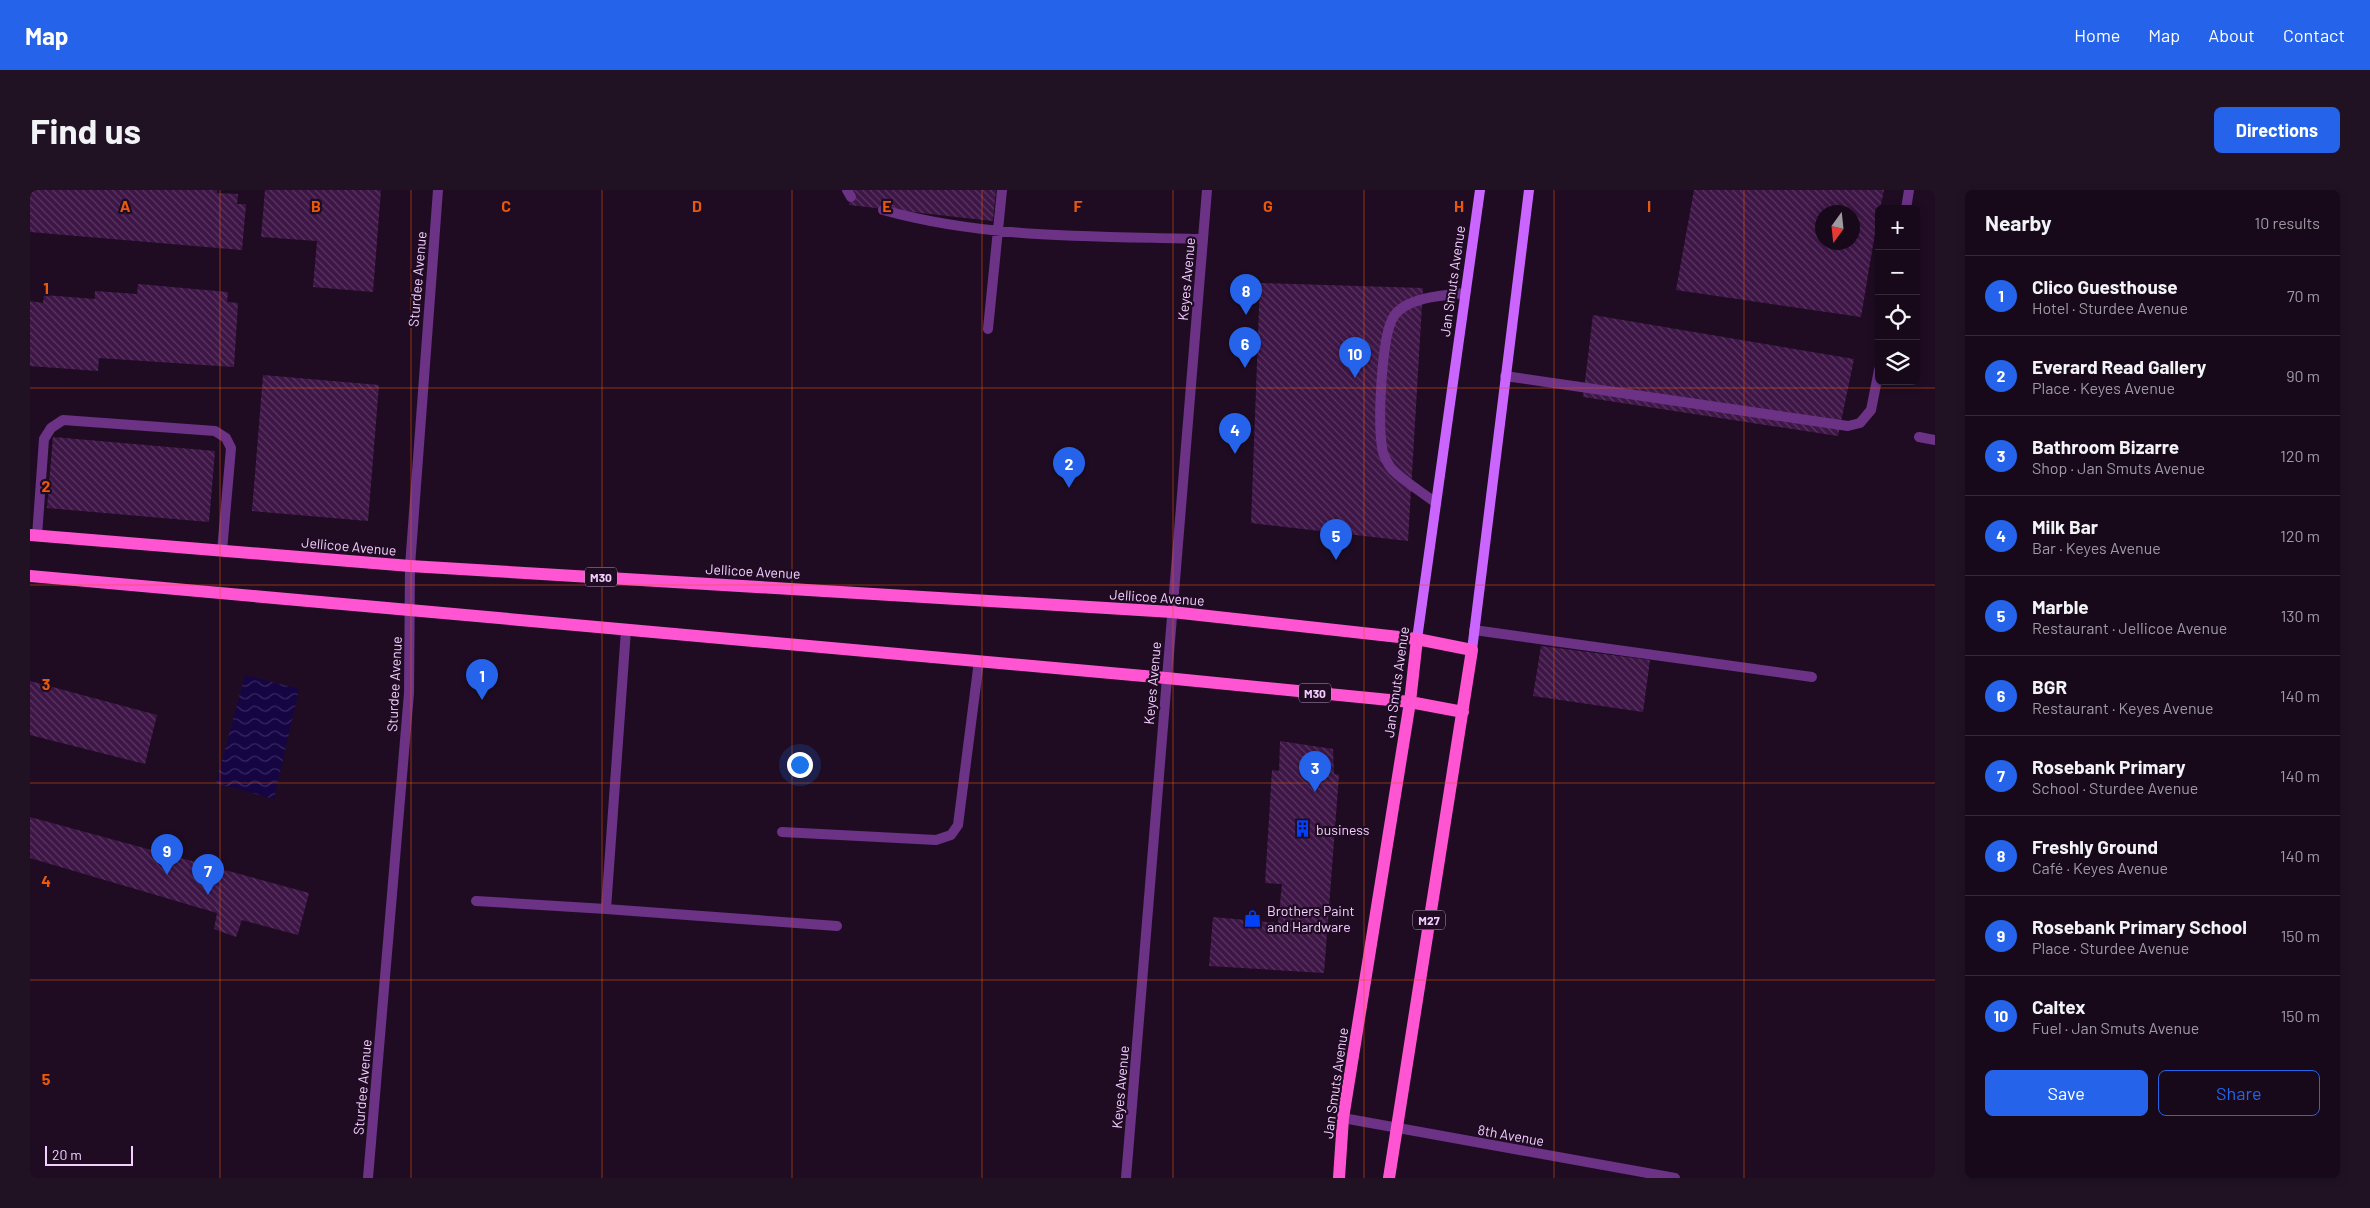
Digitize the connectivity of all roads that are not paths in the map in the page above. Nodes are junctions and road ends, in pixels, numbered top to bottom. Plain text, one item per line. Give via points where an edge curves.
1 (438, 190) edge
2 (1002, 190) edge
3 (1207, 190) edge
4 (1480, 190) edge
5 (1529, 190) edge
6 (1909, 190) edge
7 (1907, 205) edge
8 (883, 210) dead end
9 (997, 232) junction
10 (1203, 239) junction
11 (1465, 293) junction
12 (988, 329) dead end
13 (1505, 376) junction
14 (1876, 385) edge
15 (1920, 437) dead end
16 (1935, 440) edge
17 (1436, 503) junction
18 (34, 535) edge
19 (222, 550) junction
20 (410, 566) junction
21 (30, 576) edge
22 (411, 612) junction
23 (1172, 612) junction
24 (626, 630) junction
25 (1474, 630) junction
26 (1417, 639) junction
27 (1472, 650) junction
28 (978, 661) junction
29 (1812, 677) dead end
30 (1166, 678) junction
31 (1410, 702) junction
32 (1463, 712) junction
33 (782, 832) dead end
34 (476, 901) dead end
35 (606, 909) junction
36 (837, 926) dead end
37 (1343, 1118) junction
38 (1396, 1128) junction
39 (368, 1178) edge
40 (1126, 1178) edge
41 (1339, 1178) edge
42 (1389, 1178) edge
43 (1675, 1178) edge

1 - 20 street, Sturdee Avenue
2 - 9 street
3 - 10 street, Keyes Avenue
4 - 11 main road, Jan Smuts Avenue
5 - 13 main road, M27
6 - 7 street
8 - 9 street via 915,219
9 - 10 street
9 - 12 street
10 - 23 street, Keyes Avenue
11 - 17 main road, Jan Smuts Avenue
11 - 17 street via 1436,296 1410,304 1394,316 1386,345 1379,409 1382,449 1390,467
13 - 14 street via 1848,426 1860,423 1871,410
13 - 25 main road, M27
15 - 16 street
17 - 26 main road, Jan Smuts Avenue
18 - 19 main road, Jellicoe Avenue / M30
18 - 19 street via 44,439 51,428 63,420 215,431 226,438 231,448
19 - 20 main road, Jellicoe Avenue / M30
20 - 22 street, Sturdee Avenue
20 - 23 main road, Jellicoe Avenue / M30
21 - 22 main road, M30
22 - 24 main road, M30
22 - 39 street, Sturdee Avenue via 409,694
23 - 26 main road, Jellicoe Avenue / M30
23 - 30 street, Keyes Avenue
24 - 28 main road, M30
24 - 35 street
25 - 27 main road, M27
25 - 29 street
26 - 27 main road, Jellicoe Avenue / M30
26 - 31 main road, Jan Smuts Avenue
27 - 32 main road, M27
28 - 30 main road, M30
28 - 33 street via 958,825 951,835 936,840
30 - 31 main road, M30
30 - 40 street, Keyes Avenue
31 - 32 main road, M30
31 - 37 main road, Jan Smuts Avenue
32 - 38 main road, M27
34 - 35 street
35 - 36 street
37 - 38 street, 8th Avenue
37 - 41 main road, Jan Smuts Avenue
38 - 42 main road, M27
38 - 43 street, 8th Avenue

